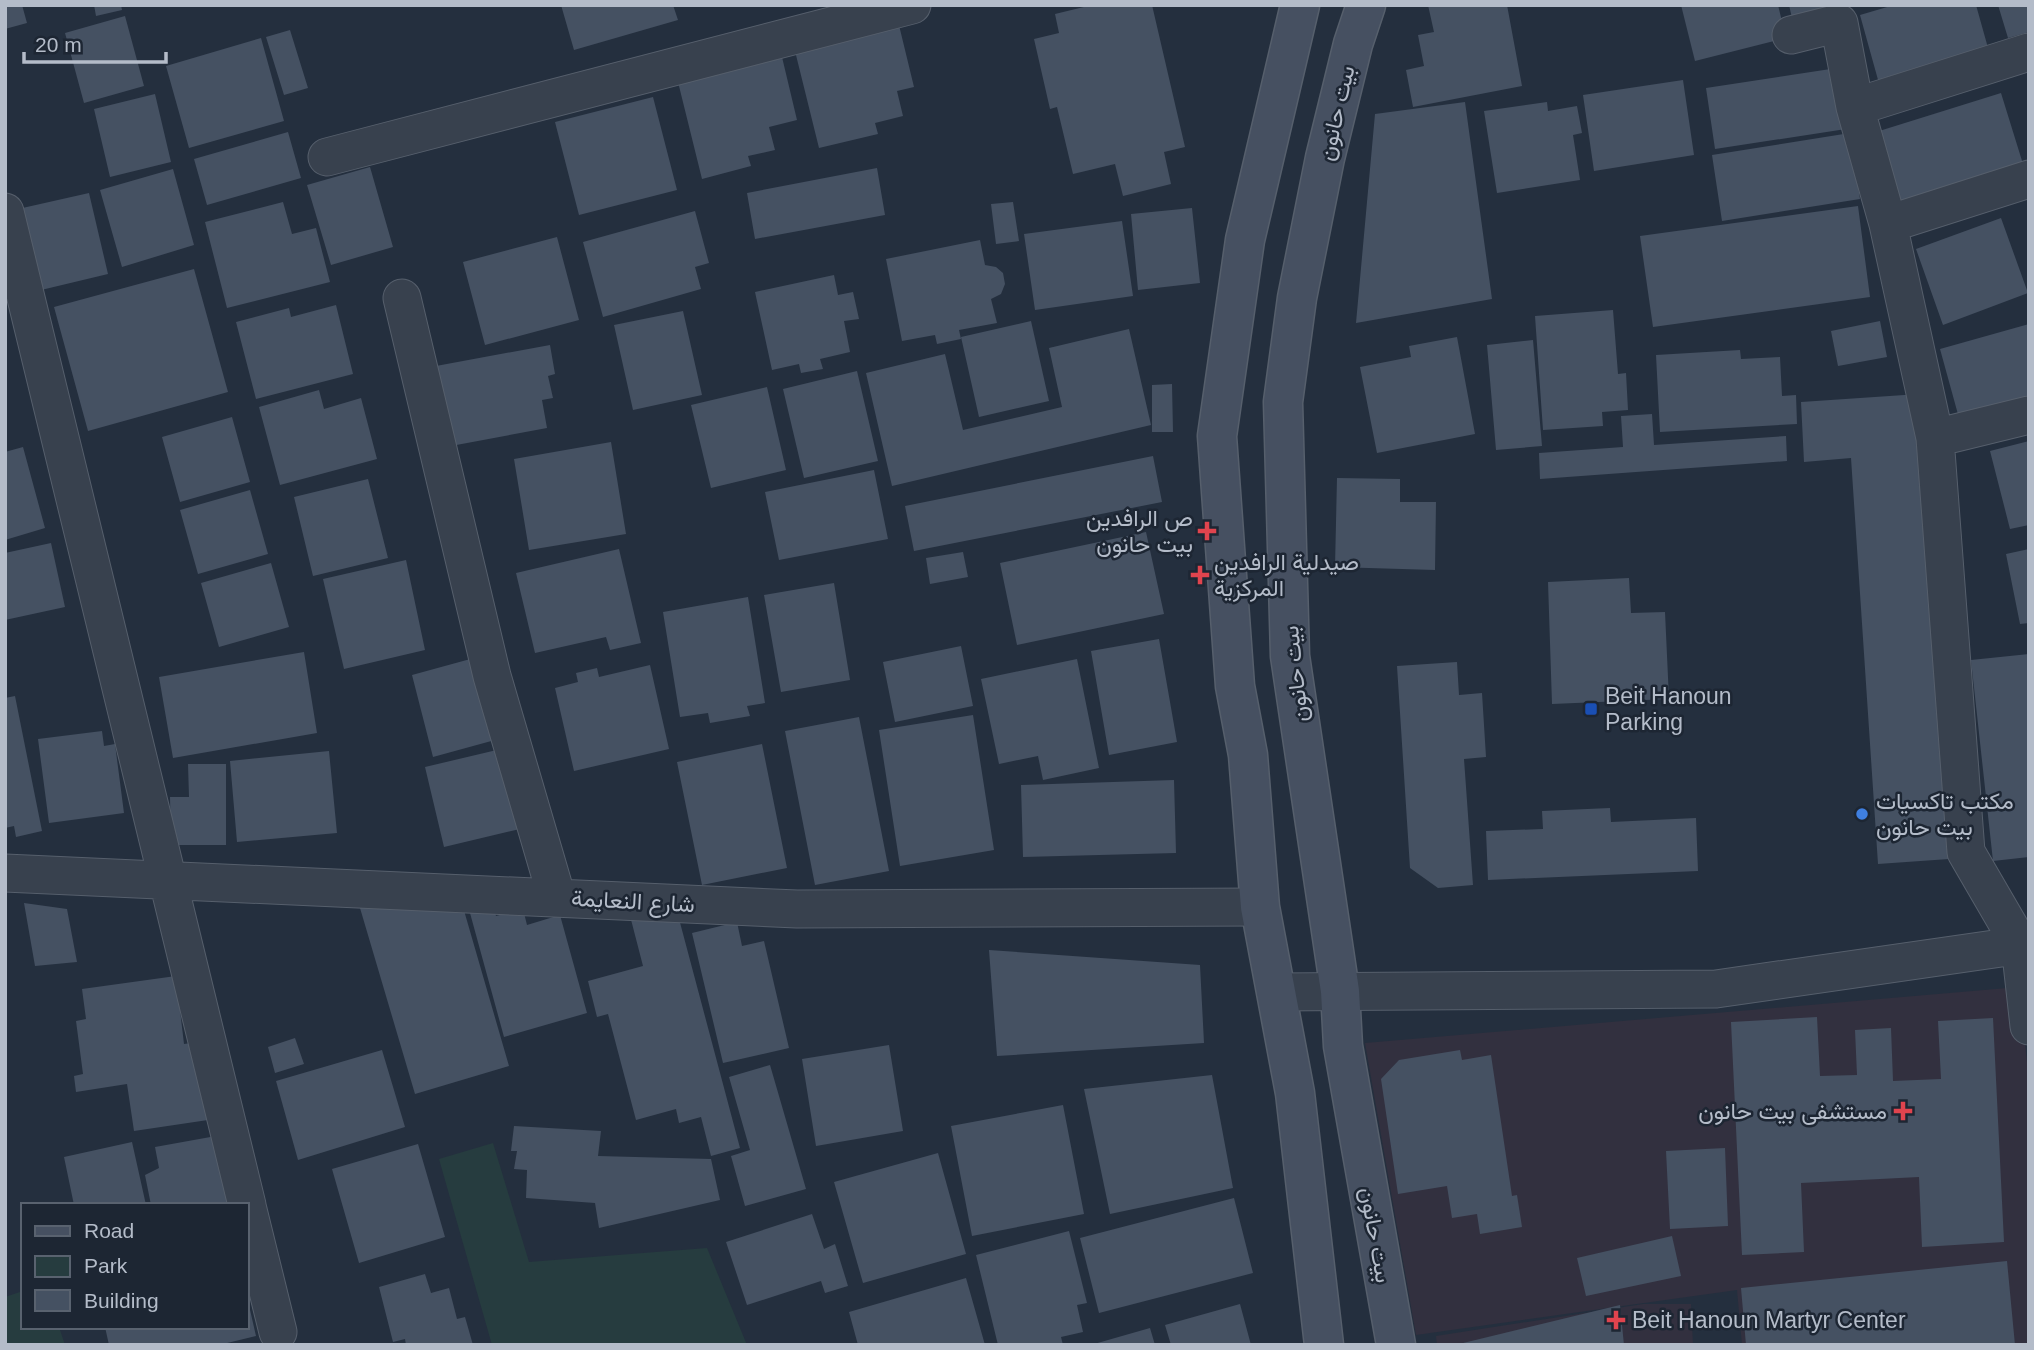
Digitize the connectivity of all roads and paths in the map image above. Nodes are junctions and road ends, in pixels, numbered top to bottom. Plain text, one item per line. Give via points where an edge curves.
1 (912, 5) edge
2 (1300, 5) edge
3 (1366, 5) edge
4 (1791, 35) dead end
5 (2029, 52) edge
6 (1855, 107) junction
7 (327, 157) dead end
8 (2029, 179) edge
9 (5, 212) edge
10 (1888, 224) junction
11 (402, 298) dead end
12 (2029, 415) edge
13 (1935, 438) junction
14 (5, 873) edge
15 (166, 880) junction
16 (557, 898) junction
17 (1260, 907) junction
18 (2024, 944) edge
19 (1340, 991) junction
20 (1276, 992) junction
21 (2029, 1026) edge
22 (247, 1203) edge
23 (248, 1209) edge
24 (278, 1332) dead end
25 (1324, 1345) edge
26 (1396, 1345) edge

1 - 7 street
2 - 17 main road via 1245,240 1217,436 1235,686 1248,755
3 - 19 main road, بيت حانون via 1325,158 1297,298 1283,402 1290,656
4 - 6 street via 1839,23
5 - 6 street
6 - 10 street
8 - 10 street
9 - 15 street
10 - 13 street
11 - 16 street via 492,676
12 - 13 street
13 - 18 street via 1966,852
14 - 15 street, شارع النعايمة
15 - 16 street, شارع النعايمة
15 - 22 street
16 - 17 street, شارع النعايمة via 797,909
17 - 20 main road
18 - 19 street via 1716,989
18 - 21 street
19 - 20 street
19 - 26 main road, بيت حانون via 1343,1046
20 - 25 main road via 1295,1093
23 - 24 street

